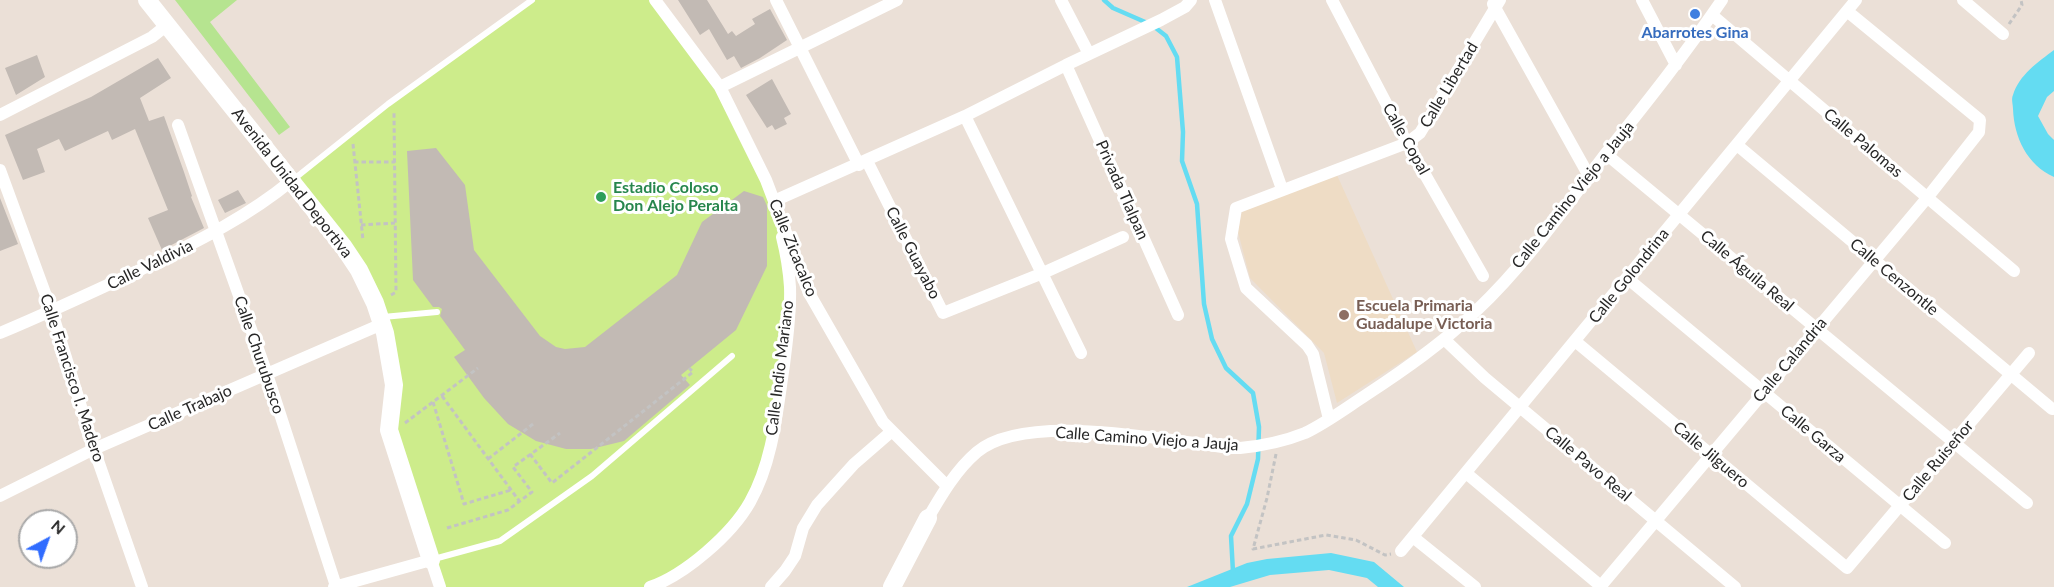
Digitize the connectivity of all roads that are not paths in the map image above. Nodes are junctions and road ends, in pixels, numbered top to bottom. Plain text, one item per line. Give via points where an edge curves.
1 (147, 0) edge
2 (532, 0) edge
3 (655, 0) edge
4 (776, 0) edge
5 (897, 0) edge
6 (1061, 0) edge
7 (1191, 0) edge
8 (1215, 0) edge
9 (1332, 0) edge
10 (1642, 0) edge
11 (1722, 0) edge
12 (1856, 0) edge
13 (1963, 0) edge
14 (1495, 3) edge
15 (1847, 10) junction
16 (1712, 15) junction
17 (167, 25) junction
18 (2003, 34) road end
19 (799, 47) junction
20 (1089, 54) junction
21 (1066, 65) junction
22 (1676, 65) junction
23 (1790, 81) junction
24 (720, 87) junction
25 (0, 115) edge
26 (965, 116) junction
27 (178, 125) dead end
28 (1407, 143) junction
29 (1737, 145) junction
30 (1606, 154) junction
31 (863, 163) junction
32 (0, 170) edge
33 (1589, 176) junction
34 (291, 181) junction
35 (1282, 189) junction
36 (1927, 198) junction
37 (775, 203) junction
38 (1679, 215) junction
39 (215, 233) junction
40 (1123, 237) dead end
41 (1874, 261) junction
42 (2014, 272) dead end
43 (1043, 273) junction
44 (1483, 276) dead end
45 (1627, 278) junction
46 (52, 312) junction
47 (437, 312) dead end
48 (1178, 315) dead end
49 (381, 321) junction
50 (1816, 329) junction
51 (0, 333) edge
52 (1444, 339) junction
53 (1575, 341) junction
54 (1081, 352) dead end
55 (2029, 353) dead end
56 (732, 356) dead end
57 (267, 374) junction
58 (2011, 375) junction
59 (1763, 392) junction
60 (1520, 407) junction
61 (2052, 410) dead end
62 (1329, 419) junction
63 (892, 431) junction
64 (1954, 442) junction
65 (94, 449) junction
66 (1711, 455) junction
67 (1466, 473) junction
68 (947, 486) junction
69 (0, 496) edge
70 (2027, 503) dead end
71 (1900, 506) junction
72 (928, 518) joint
73 (1656, 521) junction
74 (1413, 537) junction
75 (1945, 543) dead end
76 (1401, 551) road end
77 (431, 560) junction
78 (1847, 568) joint
79 (142, 587) edge
80 (335, 587) edge
81 (440, 587) edge
82 (650, 587) edge
83 (771, 587) edge
84 (892, 587) edge
85 (1475, 587) edge
86 (1601, 587) edge
87 (1735, 587) edge

1 - 17 street, Avenida Unidad Deportiva
2 - 34 lane via 388,104
3 - 24 street, Calle Zicacalco
4 - 19 street, Calle Guayabo
5 - 19 street
6 - 20 street
7 - 20 street via 1161,20
8 - 35 street
9 - 28 street, Calle Copal
10 - 22 street
11 - 16 street, Calle Camino Viejo a Jauja
12 - 15 street, Calle Golondrina
13 - 18 street
14 - 28 street, Calle Libertad via 1420,133
14 - 33 street
15 - 23 street, Calle Golondrina
15 - 36 street, Calle Calandria via 1980,120 1979,132
16 - 22 street, Calle Camino Viejo a Jauja
16 - 23 street, Calle Palomas
17 - 25 street via 152,37
17 - 34 street, Avenida Unidad Deportiva
19 - 24 street
19 - 31 street, Calle Guayabo
20 - 21 street
21 - 26 street
21 - 48 street, Privada Tlalpan
22 - 30 street, Calle Camino Viejo a Jauja
23 - 29 street, Calle Golondrina
23 - 36 street, Calle Palomas
24 - 37 street, Calle Zicacalco
26 - 31 street
26 - 43 street
27 - 39 street, Calle Churubusco
28 - 35 street, Calle Libertad
28 - 44 street, Calle Copal
29 - 38 street, Calle Golondrina
29 - 41 street, Calle Cenzontle
30 - 33 street, Calle Camino Viejo a Jauja
30 - 38 street, Calle Águila Real
31 - 37 street
31 - 43 street, Calle Guayabo via 943,313
32 - 46 street, Calle Francisco I. Madero
33 - 52 street, Calle Camino Viejo a Jauja via 1503,282
34 - 39 street, Calle Valdivia
34 - 49 street, Avenida Unidad Deportiva via 359,270
35 - 62 street, Calle Libertad via 1236,208 1231,238 1246,288 1313,354
36 - 41 street, Calle Calandria
36 - 42 street, Calle Palomas
37 - 63 street, Calle Zicacalco via 809,293 882,422
37 - 82 street, Calle Indio Mariano via 790,298 776,425 764,470 750,503 708,551
38 - 45 street, Calle Golondrina
38 - 50 street, Calle Águila Real
39 - 46 street, Calle Valdivia
39 - 57 street, Calle Churubusco
40 - 43 street
41 - 50 street, Calle Calandria
41 - 58 street, Calle Cenzontle
43 - 54 street
45 - 53 street, Calle Golondrina
45 - 59 street, Calle Garza
46 - 51 street, Calle Valdivia
46 - 65 street, Calle Francisco I. Madero
47 - 49 lane
49 - 57 street, Calle Trabajo
49 - 77 street, Avenida Unidad Deportiva via 396,378 389,429
50 - 59 street, Calle Calandria
50 - 64 street, Calle Águila Real
52 - 60 street, Calle Pavo Real
52 - 62 street, Calle Camino Viejo a Jauja
53 - 60 street, Calle Golondrina
53 - 66 street, Calle Jilguero
55 - 58 street, Calle Ruiseñor
56 - 77 lane via 592,476 500,541
57 - 65 street, Calle Trabajo
57 - 80 street, Calle Churubusco
58 - 61 street, Calle Cenzontle
58 - 64 street, Calle Ruiseñor
59 - 66 street, Calle Calandria
59 - 71 street, Calle Garza
60 - 67 street, Calle Golondrina
60 - 73 street, Calle Pavo Real
62 - 68 street, Calle Camino Viejo a Jauja via 1305,433 1238,448 1136,436 1037,431 1006,437 978,451
63 - 68 street, Calle Zicacalco
63 - 83 street via 854,464 817,505 803,528 795,556
64 - 70 street, Calle Águila Real
64 - 71 street, Calle Ruiseñor
65 - 69 street, Calle Trabajo
65 - 79 street, Calle Francisco I. Madero
66 - 73 street, Calle Calandria
66 - 78 street, Calle Jilguero
67 - 74 street, Calle Golondrina
67 - 86 street
68 - 72 street, Calle Camino Viejo a Jauja
71 - 75 street, Calle Garza
71 - 78 street, Calle Ruiseñor
72 - 84 street, Calle Camino Viejo a Jauja
73 - 86 street, Calle Calandria
73 - 87 street, Calle Pavo Real
74 - 76 street, Calle Golondrina
74 - 85 street
77 - 80 street
77 - 81 street

